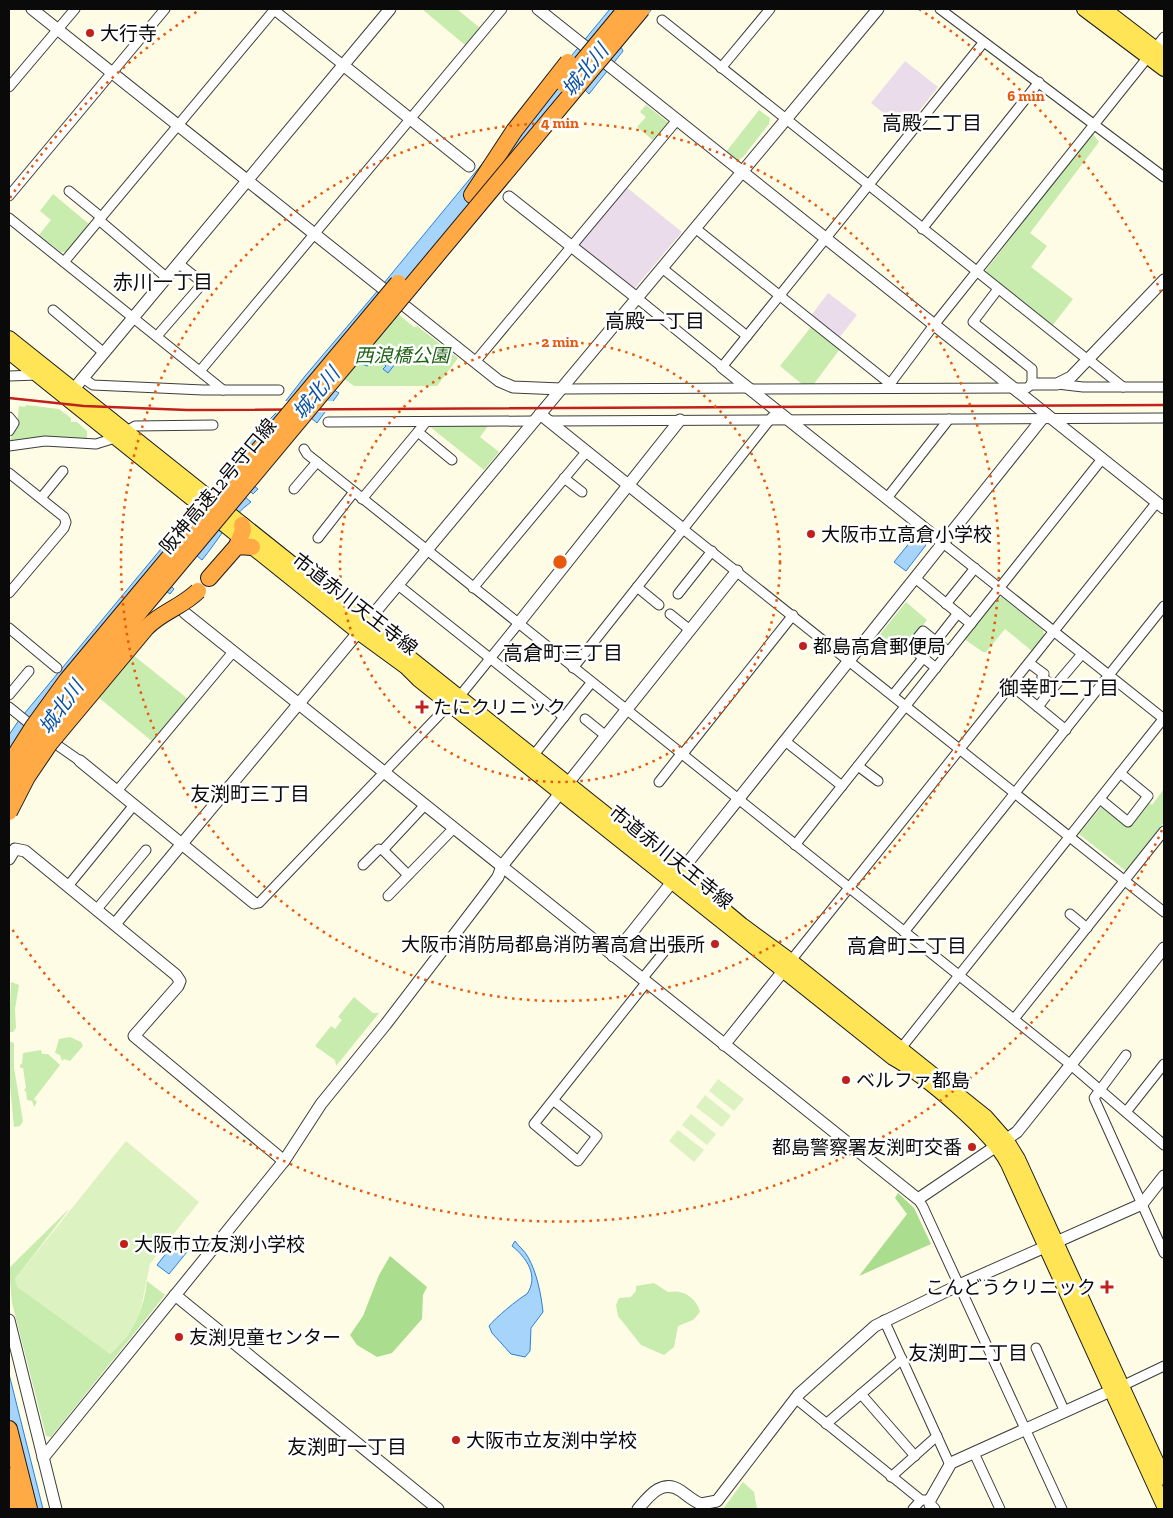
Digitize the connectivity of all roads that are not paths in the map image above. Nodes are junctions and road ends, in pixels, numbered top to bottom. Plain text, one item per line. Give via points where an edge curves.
1 (32, 9) edge
2 (74, 9) edge
3 (152, 9) edge
4 (274, 9) edge
5 (390, 9) edge
6 (502, 9) edge
7 (538, 9) edge
8 (612, 9) edge
9 (626, 9) edge
10 (642, 9) edge
11 (770, 9) edge
12 (878, 9) edge
13 (940, 9) edge
14 (1084, 9) edge
15 (1104, 9) edge
16 (162, 12) edge
17 (662, 20) dead end
18 (57, 29) junction
19 (983, 43) junction
20 (1158, 49) edge
21 (344, 65) junction
22 (720, 68) junction
23 (1164, 70) edge
24 (112, 73) junction
25 (1039, 82) junction
26 (9, 88) edge
27 (410, 119) junction
28 (785, 119) junction
29 (677, 120) junction
30 (178, 125) junction
31 (1096, 125) junction
32 (469, 166) dead end
33 (742, 172) junction
34 (1164, 177) edge
35 (247, 180) junction
36 (868, 185) junction
37 (68, 191) dead end
38 (472, 195) junction
39 (9, 196) edge
40 (509, 196) dead end
41 (9, 218) edge
42 (100, 219) junction
43 (695, 228) junction
44 (922, 228) junction
45 (314, 234) junction
46 (825, 238) junction
47 (572, 247) junction
48 (64, 262) junction
49 (178, 263) junction
50 (662, 268) junction
51 (977, 272) junction
52 (166, 277) junction
53 (1164, 280) edge
54 (998, 289) junction
55 (779, 296) junction
56 (636, 298) junction
57 (53, 310) dead end
58 (133, 317) junction
59 (934, 325) junction
60 (157, 336) junction
61 (747, 336) junction
62 (9, 338) edge
63 (9, 352) edge
64 (104, 353) junction
65 (1088, 360) junction
66 (475, 362) junction
67 (722, 367) junction
68 (200, 371) junction
69 (38, 375) junction
70 (9, 376) edge
71 (83, 378) junction
72 (1032, 384) junction
73 (1057, 384) junction
74 (888, 386) junction
75 (1124, 387) junction
76 (1164, 387) edge
77 (1013, 388) junction
78 (561, 389) junction
79 (750, 389) junction
80 (223, 390) junction
81 (279, 390) dead end
82 (70, 394) junction
83 (774, 415) junction
84 (9, 417) edge
85 (1047, 417) junction
86 (541, 418) junction
87 (1164, 418) edge
88 (788, 419) junction
89 (949, 419) junction
90 (680, 420) junction
91 (328, 422) dead end
92 (426, 422) junction
93 (213, 425) dead end
94 (9, 431) edge
95 (418, 432) junction
96 (120, 435) junction
97 (9, 446) edge
98 (304, 449) dead end
99 (586, 451) junction
100 (1102, 459) junction
101 (452, 460) dead end
102 (317, 462) junction
103 (64, 470) dead end
104 (9, 472) edge
105 (564, 478) junction
106 (629, 485) junction
107 (294, 489) dead end
108 (354, 492) junction
109 (582, 492) dead end
110 (41, 498) junction
111 (887, 498) junction
112 (362, 499) junction
113 (1162, 501) edge
114 (684, 528) junction
115 (241, 538) junction
116 (318, 538) dead end
117 (943, 543) junction
118 (426, 551) junction
119 (712, 551) junction
120 (975, 568) junction
121 (737, 571) junction
122 (209, 578) dead end
123 (915, 578) junction
124 (398, 585) junction
125 (637, 587) junction
126 (473, 588) junction
127 (1000, 588) junction
128 (198, 591) dead end
129 (9, 593) edge
130 (678, 594) dead end
131 (946, 604) junction
132 (659, 605) dead end
133 (1164, 606) edge
134 (185, 613) dead end
135 (670, 614) dead end
136 (958, 614) junction
137 (793, 615) junction
138 (518, 624) junction
139 (971, 624) junction
140 (9, 628) edge
141 (362, 628) junction
142 (690, 630) junction
143 (1054, 632) junction
144 (936, 641) junction
145 (234, 652) junction
146 (949, 652) junction
147 (1082, 654) junction
148 (924, 657) junction
149 (491, 658) junction
150 (850, 660) junction
151 (1029, 663) junction
152 (57, 668) dead end
153 (573, 668) junction
154 (936, 668) junction
155 (29, 671) dead end
156 (1109, 675) junction
157 (591, 683) junction
158 (1051, 684) junction
159 (1011, 685) junction
160 (9, 696) edge
161 (893, 696) junction
162 (455, 701) junction
163 (298, 705) junction
164 (906, 706) junction
165 (1038, 707) junction
166 (11, 708) edge
167 (626, 710) junction
168 (564, 717) junction
169 (585, 719) dead end
170 (1164, 719) edge
171 (1066, 730) junction
172 (606, 736) junction
173 (785, 741) junction
174 (960, 749) junction
175 (681, 754) junction
176 (533, 756) junction
177 (80, 761) joint
178 (9, 765) edge
179 (858, 766) junction
180 (384, 773) junction
181 (1120, 773) junction
182 (878, 781) dead end
183 (659, 782) dead end
184 (842, 786) junction
185 (564, 788) junction
186 (9, 789) edge
187 (117, 791) junction
188 (1015, 793) junction
189 (1100, 799) junction
190 (738, 800) junction
191 (134, 805) junction
192 (424, 806) junction
193 (9, 812) edge
194 (453, 829) junction
195 (1164, 831) edge
196 (1070, 836) junction
197 (182, 844) junction
198 (795, 845) junction
199 (146, 850) dead end
200 (383, 850) junction
201 (9, 859) edge
202 (363, 866) dead end
203 (501, 867) junction
204 (408, 875) junction
205 (676, 877) junction
206 (1125, 880) junction
207 (68, 886) junction
208 (849, 888) junction
209 (388, 896) dead end
210 (254, 903) joint
211 (97, 910) junction
212 (1164, 912) edge
213 (1070, 914) dead end
214 (115, 924) junction
215 (1087, 928) junction
216 (904, 932) junction
217 (668, 946) dead end
218 (1164, 948) edge
219 (613, 956) junction
220 (787, 966) junction
221 (959, 976) junction
222 (644, 981) junction
223 (1014, 1019) junction
224 (724, 1045) junction
225 (897, 1054) junction
226 (1126, 1055) dead end
227 (1164, 1064) edge
228 (1071, 1065) junction
229 (1100, 1090) junction
230 (553, 1100) junction
231 (1126, 1112) junction
232 (1002, 1144) junction
233 (1164, 1145) edge
234 (284, 1161) junction
235 (1164, 1176) edge
236 (918, 1199) junction
237 (1142, 1204) junction
238 (1051, 1244) junction
239 (1164, 1253) edge
240 (959, 1285) junction
241 (175, 1295) junction
242 (9, 1320) edge
243 (884, 1320) junction
244 (1036, 1348) dead end
245 (902, 1359) junction
246 (1164, 1366) edge
247 (1117, 1388) junction
248 (861, 1394) junction
249 (795, 1398) junction
250 (1065, 1412) junction
251 (826, 1424) junction
252 (9, 1430) edge
253 (1026, 1430) junction
254 (937, 1436) junction
255 (974, 1453) junction
256 (915, 1456) junction
257 (43, 1458) junction
258 (950, 1464) junction
259 (9, 1476) edge
260 (891, 1477) junction
261 (1164, 1478) edge
262 (929, 1503) edge
263 (1164, 1506) edge
264 (17, 1509) edge
265 (29, 1509) edge
266 (56, 1509) edge
267 (438, 1509) edge
268 (638, 1509) edge
269 (913, 1509) edge
270 (1000, 1509) edge
271 (1062, 1509) edge

1 - 18 street
2 - 18 street
3 - 16 street
4 - 21 street
4 - 30 street
5 - 21 street
6 - 27 street
7 - 29 street, bridge
8 - 38 highway, bridge via 529,110
9 - 38 highway, 阪神高速12号守口線, bridge
10 - 186 highway, 阪神高速12号守口線, bridge via 76,688 43,732
11 - 22 street
12 - 28 street
13 - 19 street
14 - 20 main road
15 - 20 main road
16 - 24 street
17 - 22 street
18 - 24 street
18 - 26 street
19 - 25 street
19 - 36 street
20 - 23 main road
20 - 31 street
21 - 27 street
21 - 35 street
22 - 28 street
24 - 30 street
24 - 39 street
25 - 31 street
25 - 44 street
27 - 32 street
27 - 45 street
28 - 33 street
28 - 36 street
29 - 33 street
29 - 47 street
30 - 35 street
30 - 42 street
31 - 34 street
31 - 51 street
33 - 43 street
33 - 46 street
35 - 45 street
35 - 49 street
36 - 44 street
36 - 46 street
37 - 42 street
38 - 178 highway, 阪神高速12号守口線, bridge via 72,674
40 - 47 street
41 - 48 street
42 - 48 street
42 - 52 street
43 - 50 street
43 - 55 street
44 - 51 street
45 - 66 street, bridge
45 - 68 street
46 - 55 street
46 - 59 street
47 - 56 street
47 - 66 street
48 - 58 street
49 - 52 street
49 - 60 street via 203,283
50 - 56 street
50 - 61 street
51 - 54 street
51 - 59 street
52 - 58 street
53 - 65 street
54 - 65 street
54 - 72 street via 973,322 1032,369
55 - 61 street
55 - 74 street
56 - 67 street
56 - 78 street
57 - 64 street
58 - 60 street
58 - 64 street
59 - 74 street
59 - 77 street
60 - 68 street
61 - 67 street
62 - 82 main road, 市道赤川天王寺線
63 - 69 main road, 市道赤川天王寺線
64 - 71 street
65 - 73 street via 1071,377
65 - 75 street
66 - 78 street via 505,385
67 - 79 street
68 - 80 street
69 - 70 street
69 - 82 main road, 市道赤川天王寺線
71 - 80 street via 93,385
71 - 82 street
72 - 73 street
72 - 77 street via 1027,388
73 - 75 street
74 - 77 street
74 - 79 street
75 - 76 street
77 - 85 street
78 - 79 street
78 - 86 street
79 - 83 street
80 - 81 street
82 - 96 main road, 市道赤川天王寺線
83 - 88 street
83 - 90 street
83 - 114 street
84 - 94 street via 14,423
85 - 87 street
85 - 89 street
85 - 100 street
85 - 117 street
86 - 90 street
86 - 92 street
86 - 99 street
86 - 118 street
88 - 89 street
88 - 111 street
89 - 111 street
90 - 106 street
91 - 92 street
92 - 95 street
93 - 96 street via 135,426
95 - 101 street
95 - 112 street
96 - 97 street via 96,444 45,441
96 - 115 main road, 市道赤川天王寺線, bridge via 194,494
98 - 102 street
99 - 105 street
99 - 106 street
100 - 113 street
100 - 127 street
102 - 107 street
102 - 108 street
103 - 110 street
104 - 110 street
105 - 109 street
105 - 126 street
106 - 114 street
106 - 138 street
108 - 112 street
108 - 116 street
110 - 129 street via 64,517 64,528
111 - 117 street
112 - 118 street
113 - 143 street
114 - 119 street
114 - 125 street
115 - 122 highway
115 - 141 main road, 市道赤川天王寺線
115 - 141 main road, 市道赤川天王寺線 via 293,564
117 - 120 street
117 - 123 street
118 - 124 street
118 - 126 street
119 - 121 street
119 - 130 street
120 - 127 street
120 - 131 street
121 - 137 street
121 - 142 street
123 - 131 street
123 - 150 street
124 - 141 street
124 - 149 street
125 - 132 street
125 - 153 street
126 - 138 street
127 - 139 street
127 - 143 street
128 - 193 highway, bridge via 180,607 161,615 146,628 50,743
131 - 136 street
133 - 156 street
134 - 145 street
135 - 142 street
136 - 139 street
136 - 144 street
137 - 150 street
137 - 175 street
138 - 149 street
138 - 153 street
139 - 146 street
140 - 152 street
141 - 162 main road, 市道赤川天王寺線 via 406,667
141 - 163 street
142 - 167 street
143 - 147 street
143 - 151 street
144 - 146 street
144 - 148 street via 923,631 910,647
145 - 163 street
145 - 187 street
146 - 154 street
147 - 156 street
147 - 158 street via 1054,687
148 - 154 street
148 - 161 street
149 - 162 street
149 - 168 street
150 - 161 street
150 - 173 street
151 - 158 street
151 - 159 street
153 - 157 street
154 - 164 street
155 - 160 street
156 - 170 street
156 - 171 street
157 - 167 street
157 - 168 street
158 - 165 street
159 - 165 street
159 - 174 street
161 - 164 street
162 - 176 main road, 市道赤川天王寺線
162 - 180 street
162 - 185 main road, 市道赤川天王寺線
163 - 180 street
163 - 197 street
164 - 174 street
164 - 179 street
165 - 171 street
166 - 177 street, bridge
167 - 172 street
167 - 175 street
168 - 176 street
169 - 172 street
170 - 181 street
171 - 188 street
172 - 185 street
173 - 184 street
173 - 190 street
174 - 188 street
174 - 208 street
175 - 183 street
175 - 190 street
176 - 185 main road, 市道赤川天王寺線
177 - 187 street
179 - 182 street
179 - 184 street
180 - 192 street
180 - 210 street via 260,903
181 - 189 street
181 - 189 street via 1148,796 1128,822
184 - 198 street
185 - 203 street
185 - 205 main road, 市道赤川天王寺線
187 - 191 street
188 - 196 street
188 - 216 street
189 - 196 street
190 - 198 street
190 - 205 street
191 - 197 street
191 - 207 street
192 - 194 street
192 - 200 street
194 - 203 street
194 - 204 street
195 - 206 street
196 - 206 street
196 - 221 street
197 - 210 street
197 - 214 street
198 - 208 street
199 - 211 street
200 - 202 street via 380,849
200 - 204 street
201 - 207 street via 13,851 22,849
203 - 219 street
203 - 234 street via 498,877 321,1104
204 - 209 street
205 - 219 street
205 - 220 main road, 市道赤川天王寺線
206 - 212 street
206 - 215 street
207 - 211 street
208 - 216 street
208 - 220 street
211 - 214 street
213 - 215 street
214 - 234 street via 180,981 134,1036
215 - 223 street
216 - 221 street
217 - 222 street
218 - 228 street
219 - 222 street
220 - 224 street
220 - 225 main road, 市道赤川天王寺線
221 - 223 street
221 - 225 street
222 - 224 street
222 - 230 street
223 - 228 street
224 - 236 street
225 - 232 main road, 市道赤川天王寺線 via 986,1117
226 - 229 street
227 - 231 street
228 - 229 street
228 - 232 street via 1018,1132
229 - 231 street
229 - 237 street via 1094,1098
230 - 230 street via 534,1124 578,1161 598,1136
231 - 233 street
232 - 236 street
232 - 238 main road, 市道赤川天王寺線 via 1018,1159
234 - 241 street
235 - 237 street
236 - 240 street
237 - 238 street
237 - 239 street
238 - 240 street
238 - 247 main road, 市道赤川天王寺線
240 - 243 street
240 - 253 street
241 - 257 street
241 - 267 street
242 - 257 street
243 - 245 street
243 - 249 street
244 - 250 street
245 - 248 street
245 - 254 street
246 - 247 street
247 - 250 street
247 - 261 main road, 市道赤川天王寺線
247 - 263 main road, 市道赤川天王寺線
248 - 251 street
248 - 256 street
249 - 251 street
249 - 268 street via 717,1501 701,1504 678,1490 666,1487 654,1491
250 - 253 street
251 - 260 street
252 - 265 highway
253 - 255 street
253 - 271 street
254 - 256 street
254 - 258 street
255 - 258 street
255 - 270 street
256 - 260 street
257 - 266 street
258 - 262 street
259 - 264 highway
260 - 262 street
262 - 269 street

